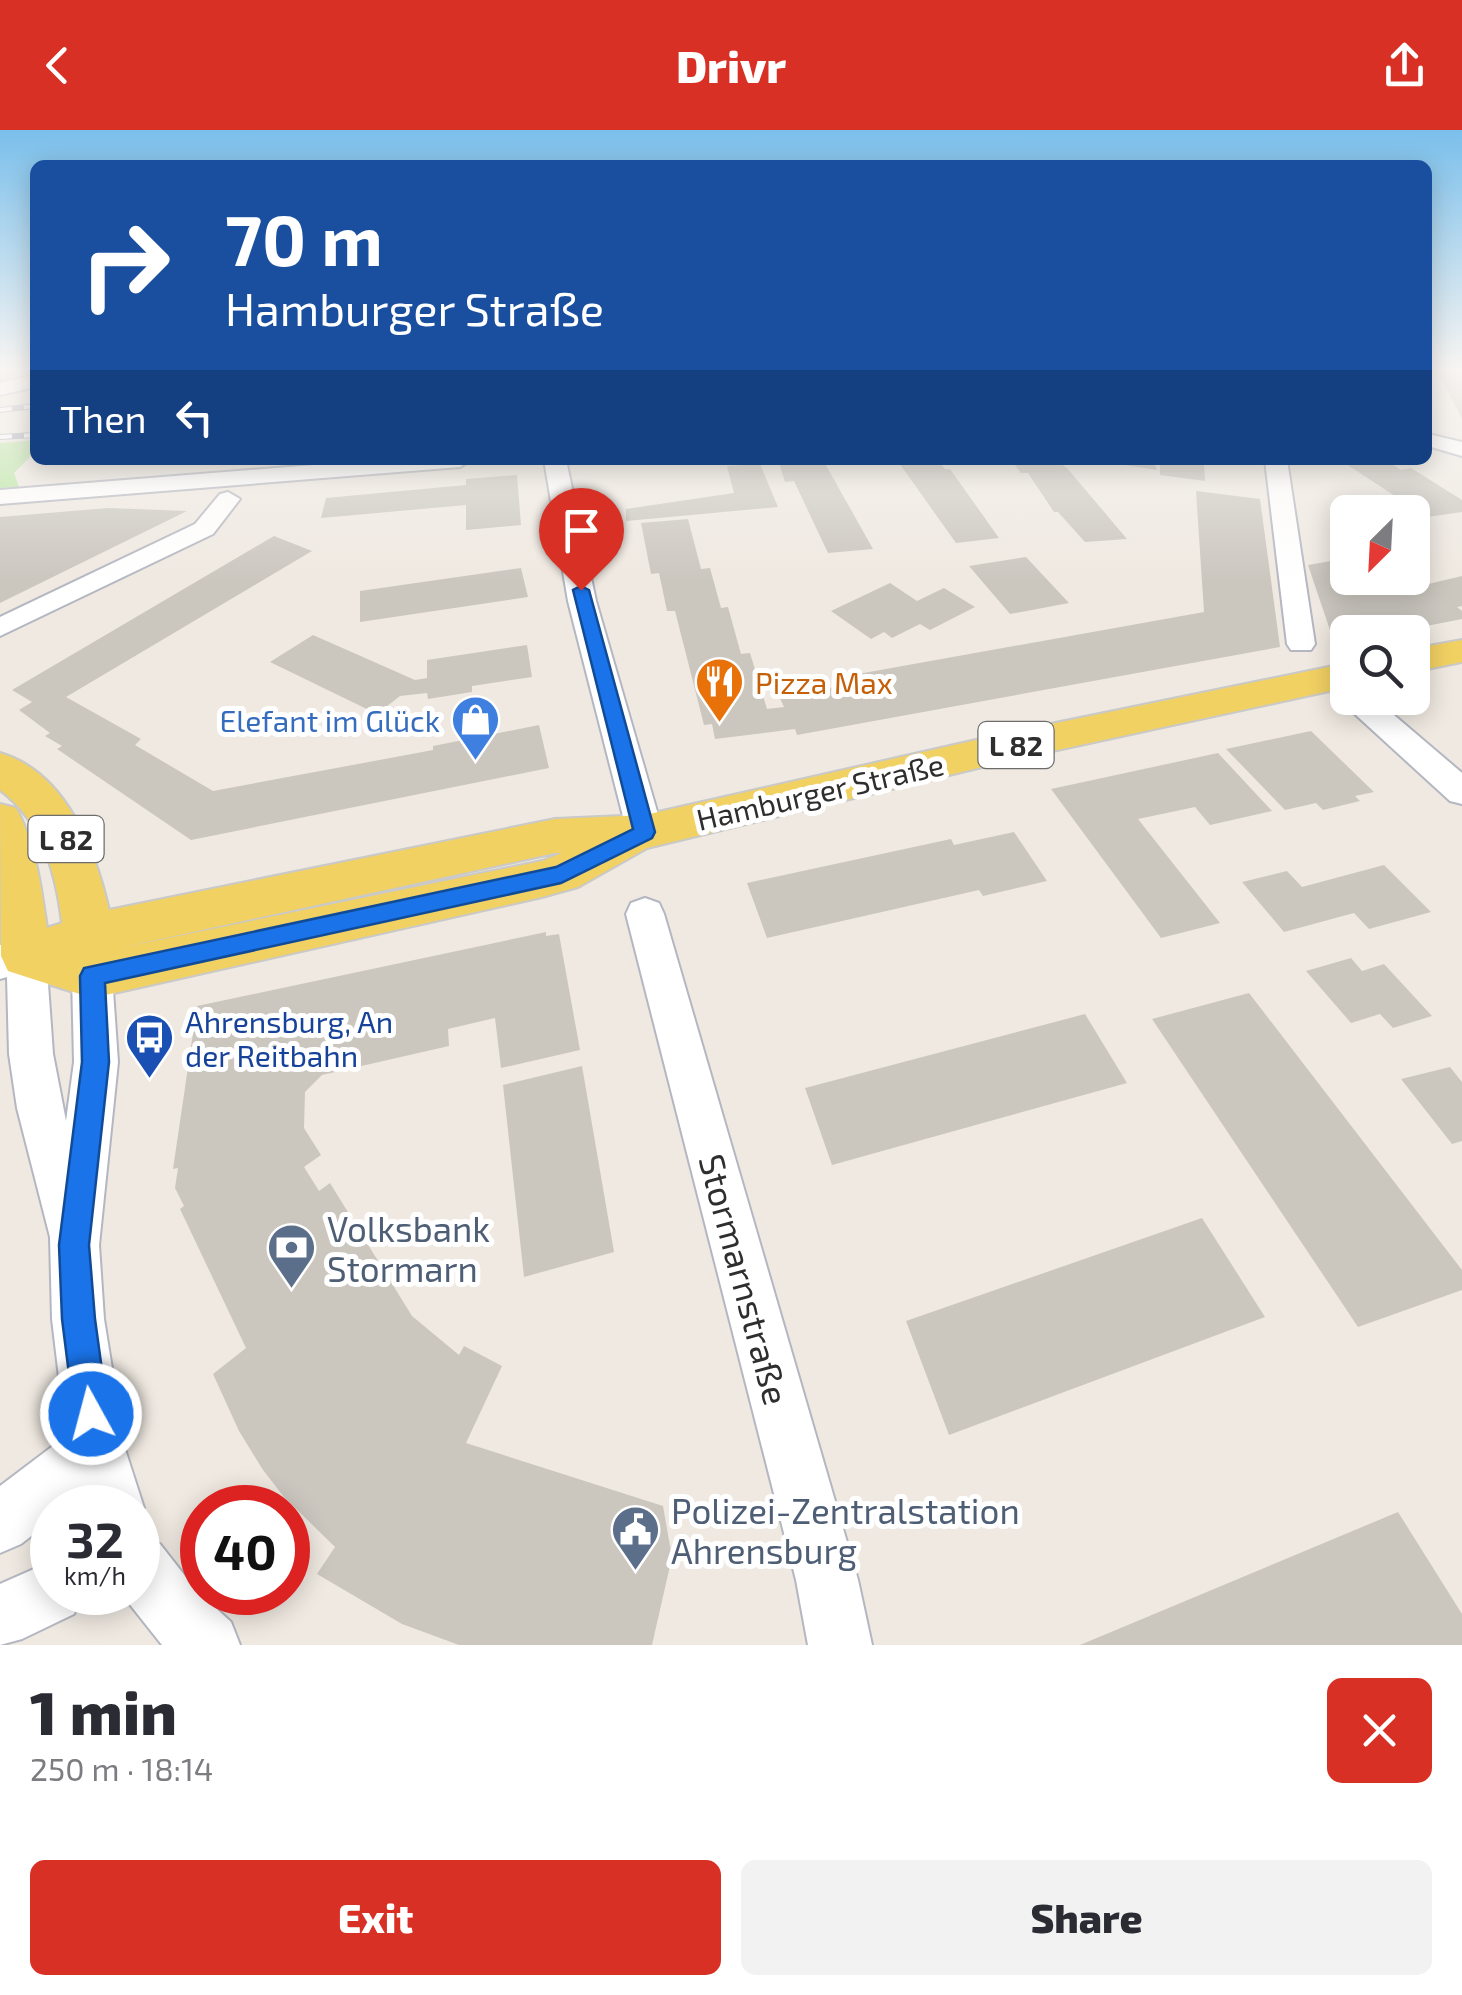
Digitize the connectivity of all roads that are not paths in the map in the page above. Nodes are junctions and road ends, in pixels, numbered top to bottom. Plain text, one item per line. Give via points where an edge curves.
1 (1432, 441) edge
2 (1462, 449) edge
3 (397, 465) edge
4 (556, 465) edge
5 (1277, 465) edge
6 (0, 497) edge
7 (228, 499) dead end
8 (0, 628) edge
9 (1300, 644) dead end
10 (1462, 651) edge
11 (1430, 657) edge
12 (1330, 688) edge
13 (1379, 715) edge
14 (0, 768) edge
15 (1462, 792) edge
16 (0, 820) edge
17 (644, 832) junction
18 (644, 914) dead end
19 (91, 955) junction
20 (13, 959) edge
21 (74, 1245) junction
22 (96, 1449) junction
23 (107, 1485) edge
24 (0, 1523) edge
25 (160, 1594) edge
26 (30, 1603) edge
27 (0, 1617) edge
28 (208, 1645) edge
29 (840, 1645) edge

1 - 2 street
3 - 6 street
4 - 17 street via 588,622
5 - 9 street
7 - 8 street via 204,529
10 - 11 main road
12 - 17 main road, Hamburger Straße / L 82 via 1007,747
13 - 15 street
14 - 19 main road, L 82 via 35,795 66,839
16 - 20 main road, L 82 via 14,865
17 - 19 main road, Hamburger Straße / L 82 via 561,874
18 - 29 street, Stormarnstraße via 828,1580
19 - 20 main road, Hamburger Straße / L 82
19 - 21 street via 96,1062
20 - 21 street
21 - 22 street
22 - 23 street
22 - 24 street
25 - 28 street
26 - 27 street

